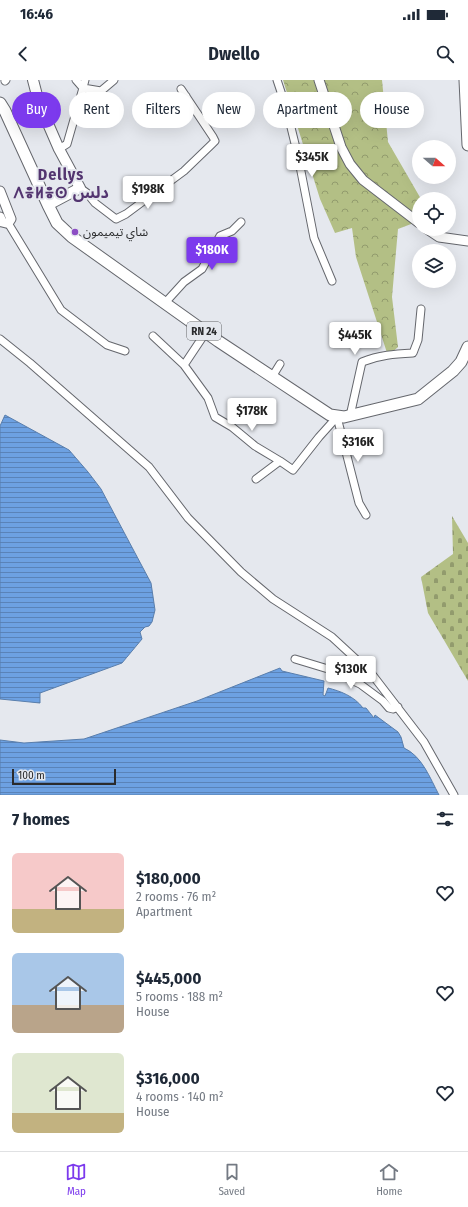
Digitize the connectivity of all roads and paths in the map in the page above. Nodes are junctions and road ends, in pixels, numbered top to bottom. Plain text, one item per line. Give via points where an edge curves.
1 (33, 80) edge
2 (76, 80) edge
3 (85, 80) edge
4 (114, 80) edge
5 (277, 80) edge
6 (319, 80) edge
7 (465, 80) edge
8 (83, 88) junction
9 (181, 89) dead end
10 (183, 92) edge
11 (0, 103) edge
12 (194, 109) edge
13 (468, 145) edge
14 (58, 149) junction
15 (80, 188) junction
16 (0, 191) edge
17 (48, 205) junction
18 (0, 217) edge
19 (412, 218) edge
20 (241, 222) dead end
21 (8, 223) junction
22 (438, 236) edge
23 (468, 241) edge
24 (332, 281) dead end
25 (164, 304) junction
26 (421, 309) dead end
27 (206, 332) junction
28 (153, 336) dead end
29 (0, 340) edge
30 (125, 351) dead end
31 (468, 351) edge
32 (280, 364) dead end
33 (184, 365) junction
34 (272, 377) junction
35 (350, 416) junction
36 (337, 417) junction
37 (280, 461) junction
38 (256, 479) dead end
39 (366, 515) dead end
40 (295, 659) dead end
41 (398, 707) junction
42 (454, 795) edge

1 - 14 main road via 38,103
2 - 8 street
3 - 8 street
4 - 8 street via 101,91
5 - 24 street via 298,156 314,238
6 - 19 street via 341,146 350,164 363,180
7 - 13 main road
8 - 14 street via 67,144
9 - 10 street
11 - 17 main road, RN 24
12 - 15 street via 214,141 184,171 126,214 116,219
14 - 15 main road
15 - 17 main road
16 - 21 street via 11,217
17 - 25 main road, RN 24 via 58,223 72,237
18 - 21 street via 2,222
20 - 25 street via 232,231 220,236 202,269 184,282
21 - 30 street via 61,310 107,345
22 - 23 street
25 - 27 main road, RN 24
26 - 35 street via 418,340 413,353 390,354 362,362
27 - 33 street
27 - 34 main road, RN 24
28 - 33 street
29 - 41 street via 149,467 188,518 241,572 273,599 332,637 371,673
31 - 35 main road via 453,371 418,399
32 - 34 street
33 - 37 street via 208,398 215,417
34 - 36 main road, RN 24 via 325,412
35 - 36 main road
36 - 37 street via 293,470
36 - 39 street via 359,503
37 - 38 street
40 - 41 street via 328,669 360,684 388,708
41 - 42 street via 424,742

